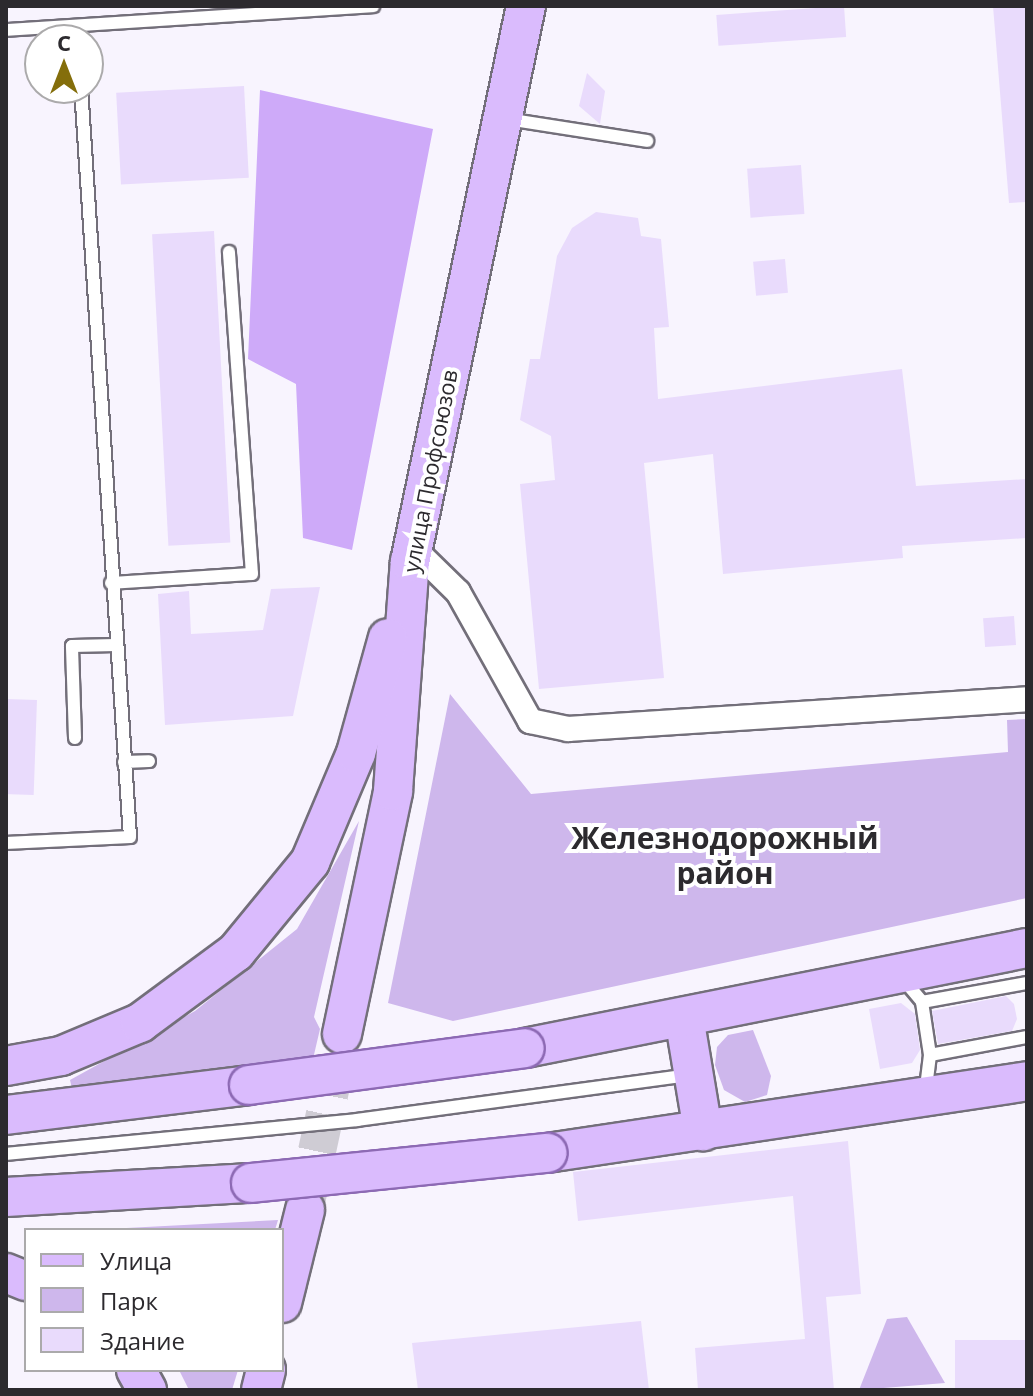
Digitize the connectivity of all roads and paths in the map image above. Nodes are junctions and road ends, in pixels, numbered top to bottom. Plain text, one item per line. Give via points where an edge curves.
1 (373, 6) edge
2 (526, 6) edge
3 (104, 31) edge
4 (82, 104) edge
5 (500, 118) junction
6 (647, 141) dead end
7 (229, 252) dead end
8 (411, 555) junction
9 (111, 583) junction
10 (116, 645) junction
11 (1027, 699) edge
12 (75, 738) dead end
13 (149, 761) dead end
14 (124, 762) junction
15 (6, 843) edge
16 (1027, 948) edge
17 (899, 973) junction
18 (1027, 983) edge
19 (922, 1002) junction
20 (684, 1017) junction
21 (342, 1034) tunnel mouth
22 (1027, 1037) edge
23 (930, 1055) junction
24 (6, 1066) edge
25 (694, 1074) junction
26 (1027, 1081) edge
27 (925, 1098) junction
28 (6, 1115) edge
29 (703, 1131) junction
30 (6, 1154) edge
31 (6, 1197) edge
32 (305, 1210) tunnel mouth
33 (284, 1295) edge
34 (137, 1372) edge
35 (147, 1390) edge

1 - 3 lane
2 - 5 main road, улица Профсоюзов
4 - 9 lane
5 - 6 lane
5 - 8 main road, улица Профсоюзов
7 - 9 lane via 252,574
8 - 11 street via 458,592 530,721 568,729
8 - 21 main road, улица Профсоюзов via 393,791
8 - 24 main road via 356,753 310,862 236,952 140,1023 61,1056
9 - 10 lane
10 - 12 lane via 72,646
10 - 14 lane
13 - 14 lane
14 - 15 lane via 130,837
16 - 17 main road
17 - 19 lane
17 - 20 main road
18 - 19 lane
19 - 23 lane
20 - 25 main road
20 - 28 main road, bridge via 525,1048
22 - 23 lane
23 - 27 lane
25 - 29 main road
25 - 30 lane via 357,1120
26 - 27 main road
27 - 29 main road
29 - 31 main road, bridge via 309,1178
32 - 33 main road
34 - 35 main road

